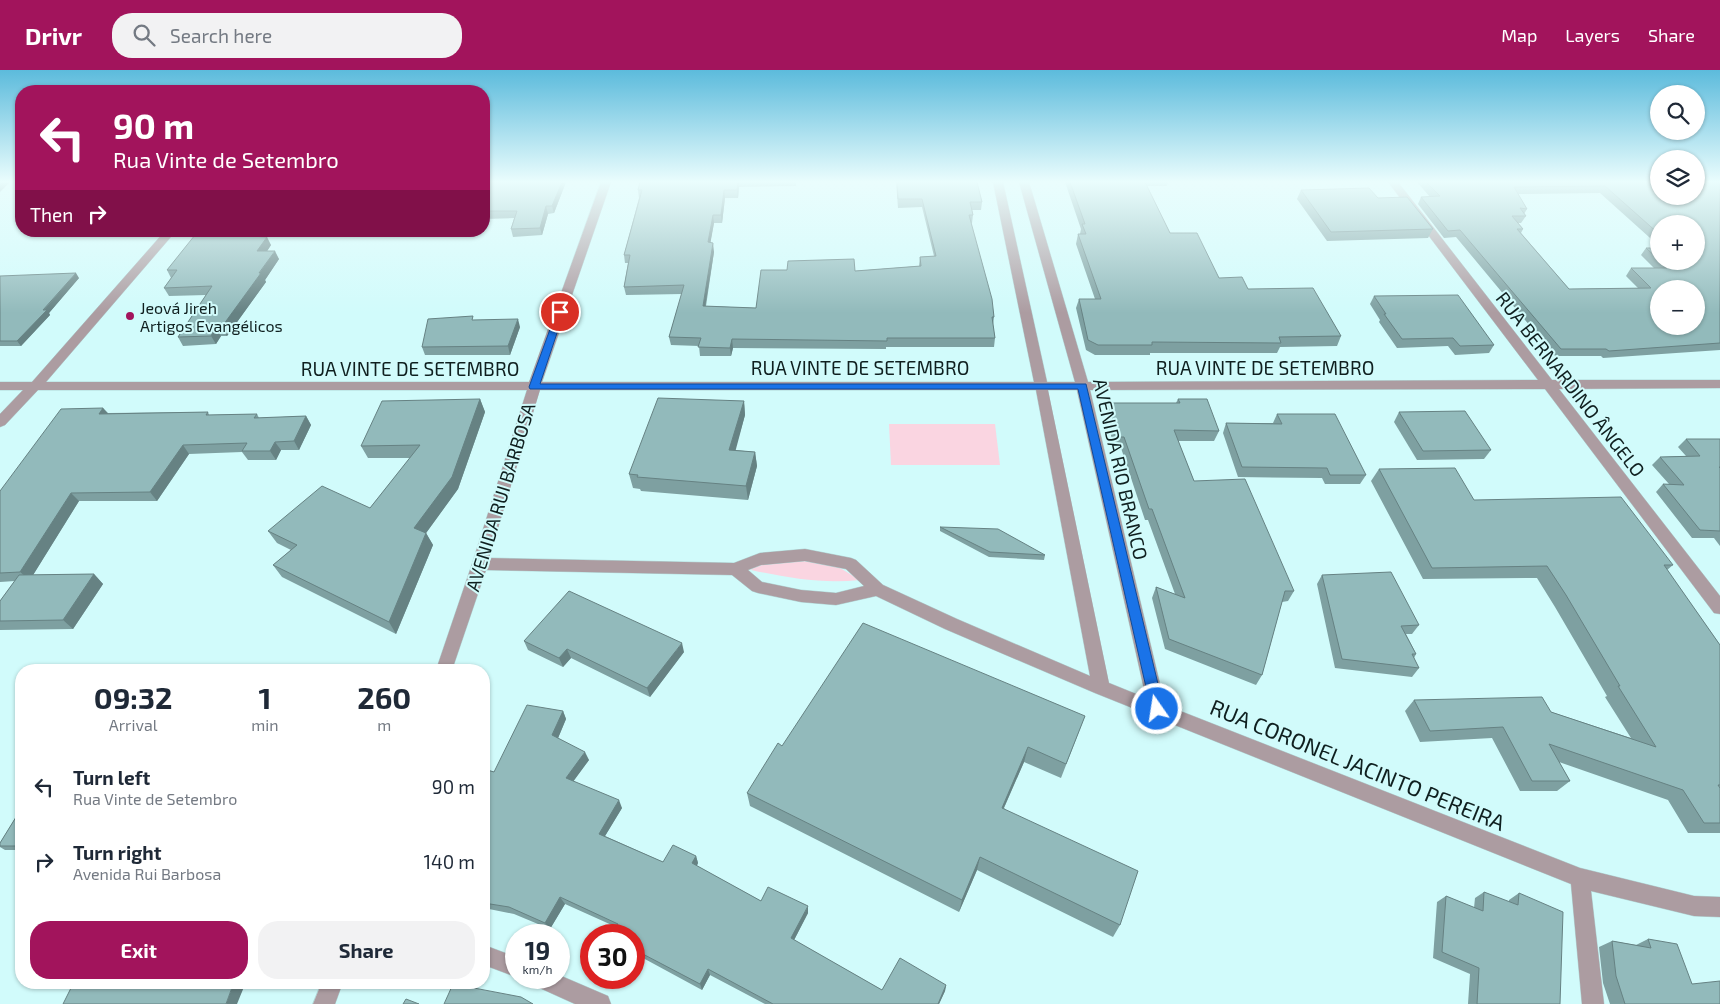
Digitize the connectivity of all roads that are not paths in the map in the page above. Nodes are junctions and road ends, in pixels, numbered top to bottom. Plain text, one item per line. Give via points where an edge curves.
1 (591, 226) edge
2 (1007, 226) edge
3 (1037, 226) edge
4 (1426, 226) edge
5 (166, 237) edge
6 (1548, 384) junction
7 (1720, 384) edge
8 (1041, 385) junction
9 (0, 386) edge
10 (35, 386) junction
11 (1083, 386) junction
12 (534, 387) junction
13 (0, 422) edge
14 (480, 564) junction
15 (735, 569) junction
16 (877, 589) junction
17 (1720, 608) edge
18 (446, 664) edge
19 (1101, 688) junction
20 (1157, 709) junction
21 (1580, 878) junction
22 (1720, 907) edge
23 (490, 957) edge
24 (505, 963) edge
25 (330, 989) edge
26 (565, 989) edge
27 (324, 1004) edge
28 (600, 1004) edge
29 (1592, 1004) edge

1 - 12 street, AVENIDA RUI BARBOSA
2 - 8 street
3 - 11 street, AVENIDA RIO BRANCO
4 - 6 street, RUA BERNARDINO ÂNGELO
5 - 10 street
6 - 7 street, RUA VINTE DE SETEMBRO
6 - 11 street, RUA VINTE DE SETEMBRO
6 - 17 street, RUA BERNARDINO ÂNGELO
8 - 11 street, RUA VINTE DE SETEMBRO
8 - 12 street, RUA VINTE DE SETEMBRO
8 - 19 street
9 - 10 street, RUA VINTE DE SETEMBRO
10 - 12 street, RUA VINTE DE SETEMBRO
10 - 13 street
11 - 20 street, AVENIDA RIO BRANCO
12 - 14 street, AVENIDA RUI BARBOSA
14 - 15 street, RUA CORONEL JACINTO PEREIRA
14 - 18 street, AVENIDA RUI BARBOSA
15 - 16 street via 758,587 802,596 836,599
15 - 16 street, RUA CORONEL JACINTO PEREIRA via 760,559 805,555 851,564
16 - 19 street, RUA CORONEL JACINTO PEREIRA
19 - 20 street, RUA CORONEL JACINTO PEREIRA
20 - 21 street, RUA CORONEL JACINTO PEREIRA
21 - 22 street, RUA CORONEL JACINTO PEREIRA via 1694,906
21 - 29 street
23 - 24 street
25 - 27 street
26 - 28 street

